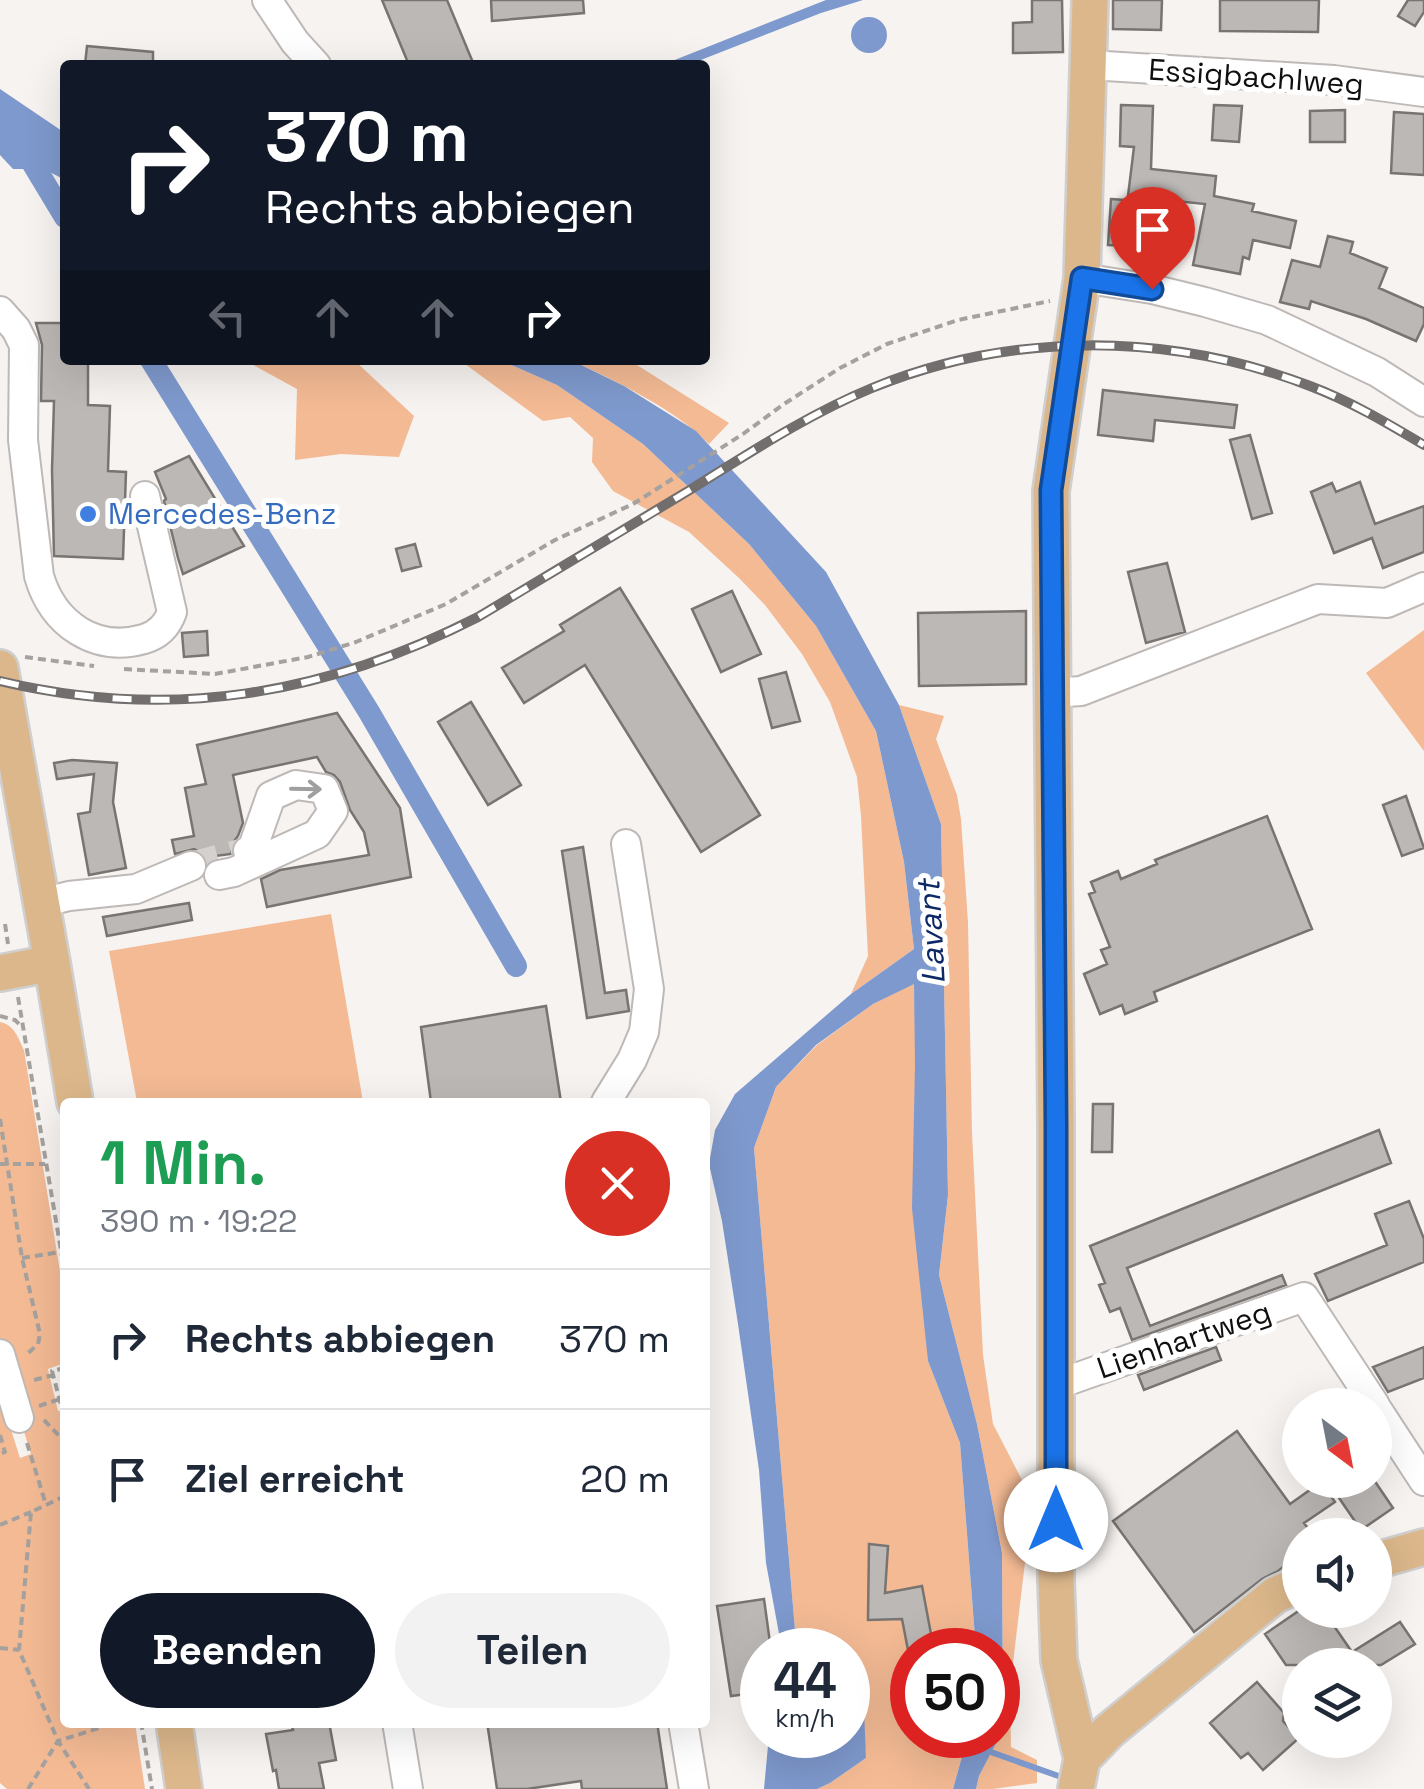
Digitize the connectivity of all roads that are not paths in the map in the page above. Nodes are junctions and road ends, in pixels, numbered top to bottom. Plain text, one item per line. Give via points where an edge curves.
1 (268, 0) edge
2 (1090, 0) edge
3 (311, 60) edge
4 (1089, 65) junction
5 (1424, 92) edge
6 (1073, 288) junction
7 (0, 311) edge
8 (1424, 402) edge
9 (11, 440) edge
10 (145, 496) dead end
11 (1424, 587) edge
12 (6, 663) edge
13 (1053, 692) junction
14 (626, 844) dead end
15 (248, 851) dead end
16 (55, 899) junction
17 (52, 962) junction
18 (7, 972) edge
19 (74, 1098) edge
20 (608, 1098) edge
21 (1, 1359) edge
22 (1056, 1385) junction
23 (1364, 1388) edge
24 (23, 1420) edge
25 (1392, 1431) edge
26 (1424, 1481) edge
27 (1424, 1547) edge
28 (1392, 1556) edge
29 (1282, 1592) edge
30 (175, 1728) edge
31 (397, 1728) edge
32 (685, 1728) edge
33 (1079, 1774) edge
34 (184, 1789) edge
35 (408, 1789) edge
36 (694, 1789) edge

1 - 3 street
2 - 4 main road
4 - 5 street, Essigbachlweg
4 - 6 main road
6 - 8 street via 1170,293 1266,320 1378,372
6 - 13 main road via 1051,490
7 - 9 street via 24,345
9 - 10 street via 44,594 69,624 106,642 152,636 172,612
11 - 13 street via 1387,603 1318,599 1081,691
12 - 16 main road
13 - 22 main road
14 - 20 street via 648,989 644,1032
15 -> 16 street via 270,796 296,785 324,790 333,811 317,834 234,872
16 - 17 main road
17 - 18 main road
17 - 19 main road
21 - 24 street
22 - 23 street, Lienhartweg via 1304,1298
22 - 33 main road via 1059,1660
25 - 26 street, Lienhartweg
27 - 28 main road
29 - 33 main road via 1109,1731
30 - 34 main road
31 - 35 street
32 - 36 street

